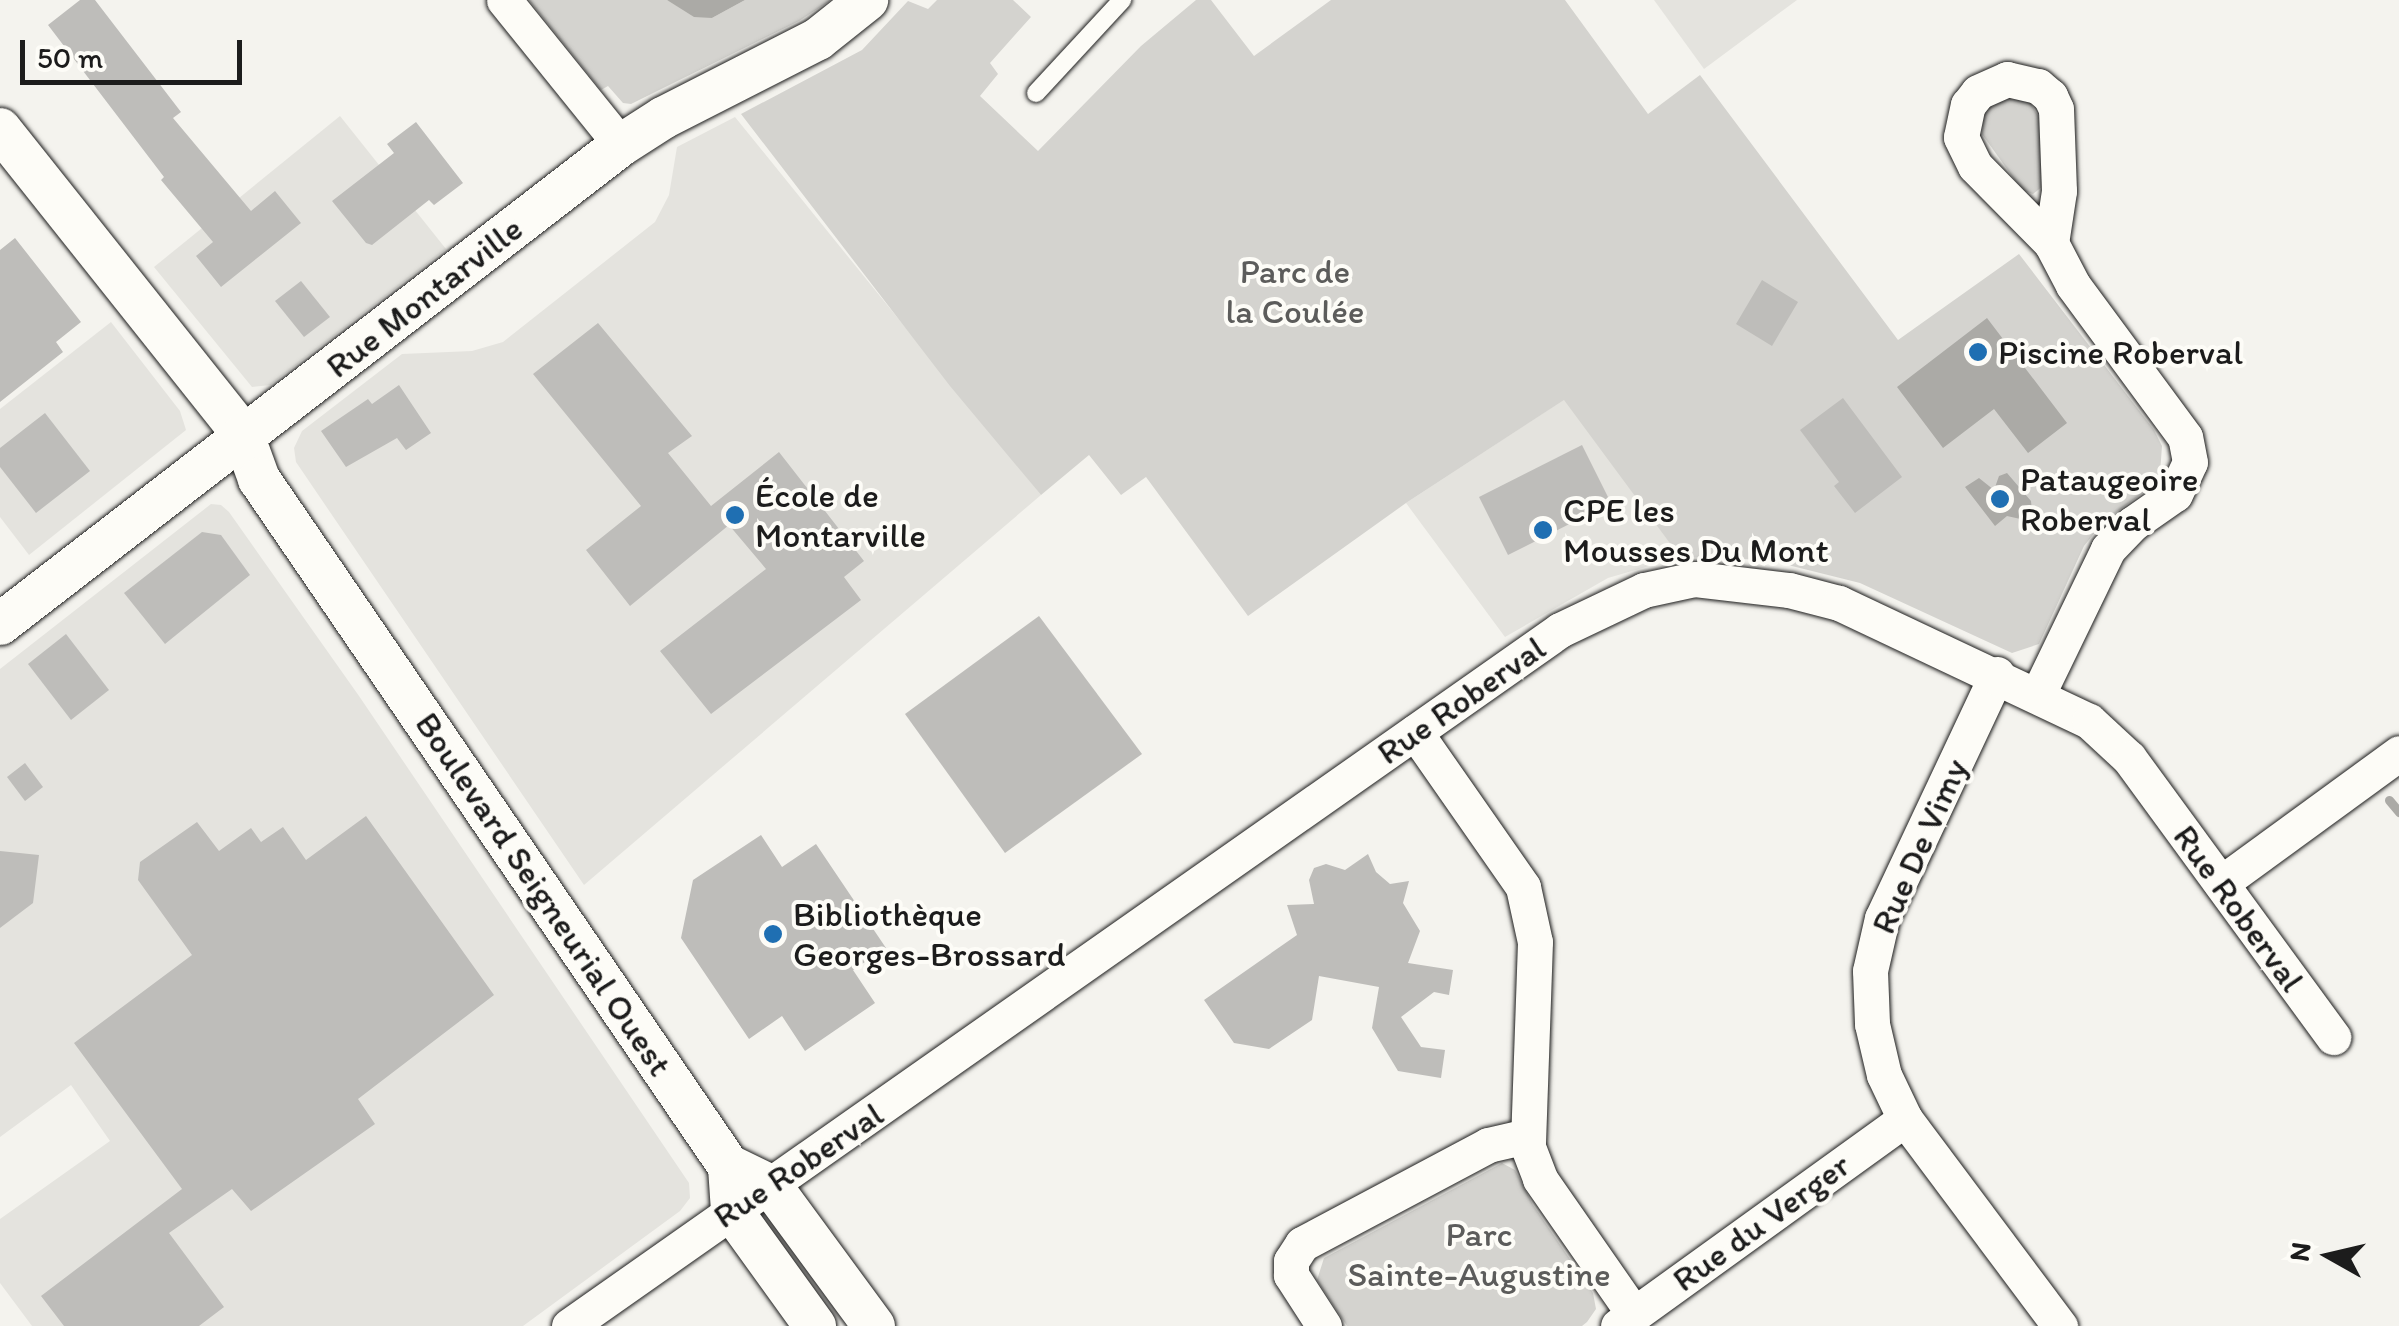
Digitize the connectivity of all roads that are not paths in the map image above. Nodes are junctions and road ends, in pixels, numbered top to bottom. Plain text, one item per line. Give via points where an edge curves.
1 (504, 0) edge
2 (867, 0) edge
3 (1122, 0) edge
4 (1036, 93) dead end
5 (0, 129) edge
6 (621, 146) junction
7 (2051, 243) dead end
8 (243, 435) junction
9 (0, 624) edge
10 (1997, 674) junction
11 (2038, 694) junction
12 (1416, 732) junction
13 (2399, 754) edge
14 (2221, 882) junction
15 (2333, 1037) dead end
16 (1905, 1119) junction
17 (1527, 1136) junction
18 (730, 1166) junction
19 (771, 1186) junction
20 (732, 1211) junction
21 (1626, 1320) edge
22 (569, 1326) edge
23 (815, 1326) edge
24 (874, 1326) edge
25 (1324, 1326) edge
26 (2060, 1326) edge

1 - 6 street
2 - 6 street, Rue Montarville via 818,40
3 - 4 lane
5 - 8 street, Boulevard Seigneurial Ouest
6 - 8 street, Rue Montarville
7 - 11 street via 2073,285 2185,437 2190,462 2175,494 2108,549
8 - 9 street, Rue Montarville
8 - 18 street, Boulevard Seigneurial Ouest via 259,480
10 - 11 street, Rue Roberval
10 - 12 street, Rue Roberval via 1839,603 1695,580 1644,590 1560,630
10 - 16 street, Rue De Vimy via 1893,893 1873,953 1875,1042
11 - 14 street, Rue Roberval via 2105,732
12 - 17 street via 1508,862 1532,913
12 - 19 street, Rue Roberval
13 - 14 street
14 - 15 street, Rue Roberval
16 - 21 street, Rue du Verger
16 - 26 street, Rue De Vimy
17 - 21 street via 1540,1178
17 - 25 street via 1488,1145 1302,1244 1291,1275
18 - 19 street, Boulevard Seigneurial Ouest
18 - 20 street
19 - 20 street, Rue Roberval
19 - 24 street, Boulevard Seigneurial Ouest
20 - 22 street, Rue Roberval
20 - 23 street

